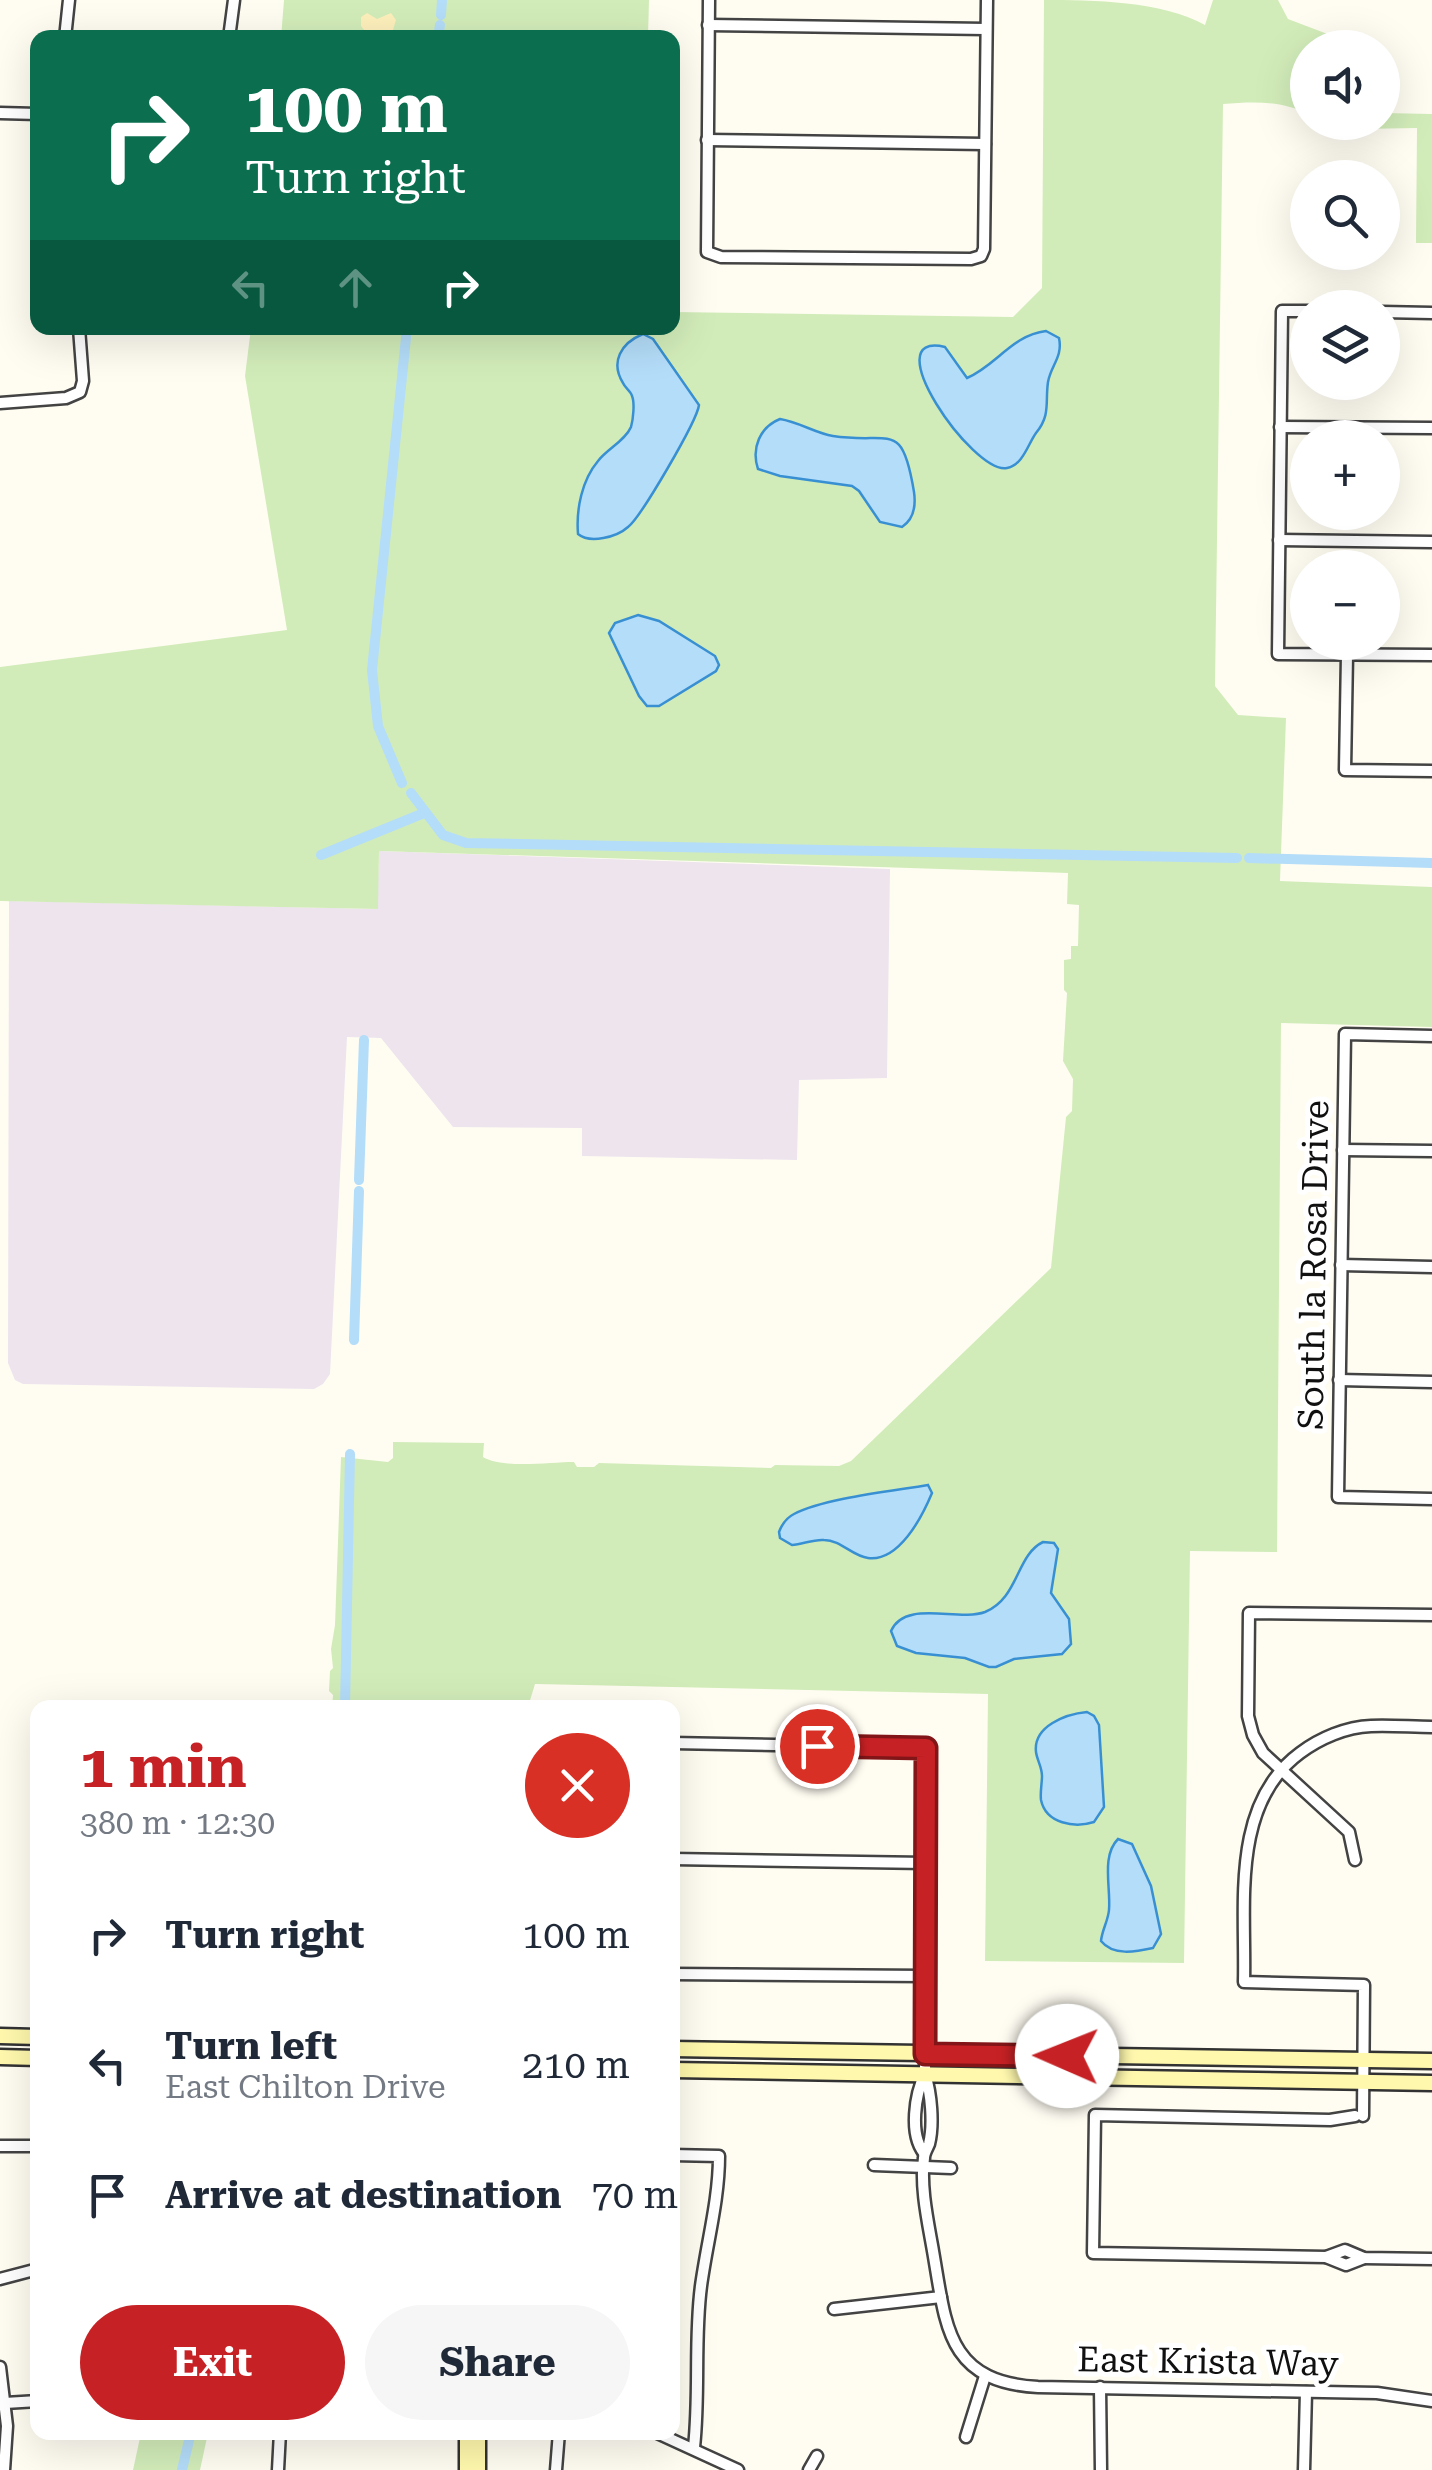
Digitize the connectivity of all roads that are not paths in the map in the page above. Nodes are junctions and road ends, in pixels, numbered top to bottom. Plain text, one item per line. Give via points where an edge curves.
1 (69, 0) edge
2 (234, 0) edge
3 (709, 0) edge
4 (986, 0) edge
5 (708, 26) junction
6 (986, 29) junction
7 (66, 30) edge
8 (229, 30) edge
9 (0, 113) edge
10 (30, 114) edge
11 (707, 140) junction
12 (986, 144) junction
13 (1290, 311) edge
14 (1400, 312) edge
15 (1432, 313) edge
16 (79, 335) edge
17 (0, 403) edge
18 (1280, 427) junction
19 (1432, 428) edge
20 (1279, 540) junction
21 (1432, 542) edge
22 (1290, 654) edge
23 (1400, 655) edge
24 (1432, 656) edge
25 (1347, 660) edge
26 (1432, 771) edge
27 (1432, 1036) edge
28 (1343, 1150) junction
29 (1432, 1151) edge
30 (1341, 1266) junction
31 (1432, 1268) edge
32 (1340, 1380) junction
33 (1432, 1382) edge
34 (1432, 1499) edge
35 (1432, 1615) edge
36 (1432, 1727) edge
37 (680, 1743) edge
38 (1281, 1770) junction
39 (680, 1859) edge
40 (1355, 1860) dead end
41 (926, 1863) junction
42 (680, 1974) edge
43 (925, 1976) junction
44 (0, 2036) edge
45 (30, 2037) edge
46 (680, 2049) edge
47 (925, 2054) junction
48 (1037, 2055) junction
49 (0, 2057) edge
50 (30, 2058) edge
51 (1363, 2060) junction
52 (1432, 2061) edge
53 (680, 2070) edge
54 (925, 2074) junction
55 (1037, 2076) junction
56 (1363, 2081) junction
57 (1432, 2083) edge
58 (0, 2146) edge
59 (30, 2146) edge
60 (680, 2155) edge
61 (874, 2166) dead end
62 (924, 2167) junction
63 (951, 2168) dead end
64 (1432, 2259) edge
65 (30, 2271) edge
66 (0, 2279) edge
67 (941, 2297) junction
68 (834, 2309) dead end
69 (0, 2367) edge
70 (984, 2376) junction
71 (1100, 2387) junction
72 (1306, 2392) junction
73 (30, 2401) edge
74 (1432, 2401) edge
75 (5, 2403) junction
76 (966, 2437) dead end
77 (280, 2440) edge
78 (467, 2440) edge
79 (478, 2440) edge
80 (558, 2440) edge
81 (676, 2440) edge
82 (694, 2447) junction
83 (817, 2456) dead end
84 (4, 2470) edge
85 (278, 2470) edge
86 (467, 2470) edge
87 (478, 2470) edge
88 (556, 2470) edge
89 (738, 2470) edge
90 (810, 2470) edge
91 (1101, 2470) edge
92 (1304, 2470) edge

1 - 7 street
2 - 8 street
3 - 5 street
4 - 6 street
5 - 6 street
5 - 11 street
6 - 12 street
9 - 10 street
11 - 12 street
11 - 12 street via 707,252 721,257 981,256
13 - 18 street via 1282,311
14 - 15 street
16 - 17 street via 80,392
18 - 19 street
18 - 20 street
20 - 21 street
20 - 22 street via 1278,654
23 - 24 street
25 - 26 street via 1346,770
27 - 28 street, South la Rosa Drive via 1345,1034
28 - 29 street
28 - 30 street, South la Rosa Drive
30 - 31 street
30 - 32 street, South la Rosa Drive
32 - 33 street
32 - 34 street, South la Rosa Drive via 1338,1497
35 - 38 street via 1248,1612 1248,1716 1253,1736
36 - 38 street via 1342,1731 1311,1744
37 - 41 street via 926,1748
38 - 40 street via 1349,1832
38 - 51 street via 1250,1829 1244,1982 1364,1985
39 - 41 street
41 - 43 street
42 - 43 street
43 - 47 street
44 - 45 main road
46 - 47 main road
47 - 48 main road
47 - 54 street
48 - 51 main road
48 - 55 main road
49 - 50 main road
51 - 52 main road
51 - 56 street
53 - 54 main road
54 - 55 main road
54 - 62 street via 917,2089
55 - 56 main road
56 - 57 main road
56 - 64 street via 1359,2116 1330,2120 1095,2115 1092,2253 1326,2257 1345,2250 1364,2258
58 - 59 street
60 - 82 street via 719,2156 701,2287
61 - 62 street
62 - 63 street
62 - 67 street
65 - 66 street
67 - 68 street
67 - 70 street via 960,2353
69 - 75 street
70 - 71 street, East Krista Way via 1011,2386
70 - 76 street
71 - 72 street, East Krista Way
71 - 91 street
72 - 74 street, East Krista Way
72 - 92 street
73 - 75 street
75 - 84 street
77 - 85 street
78 - 86 main road
79 - 87 main road
80 - 88 street
81 - 82 street
82 - 89 street
83 - 90 street

